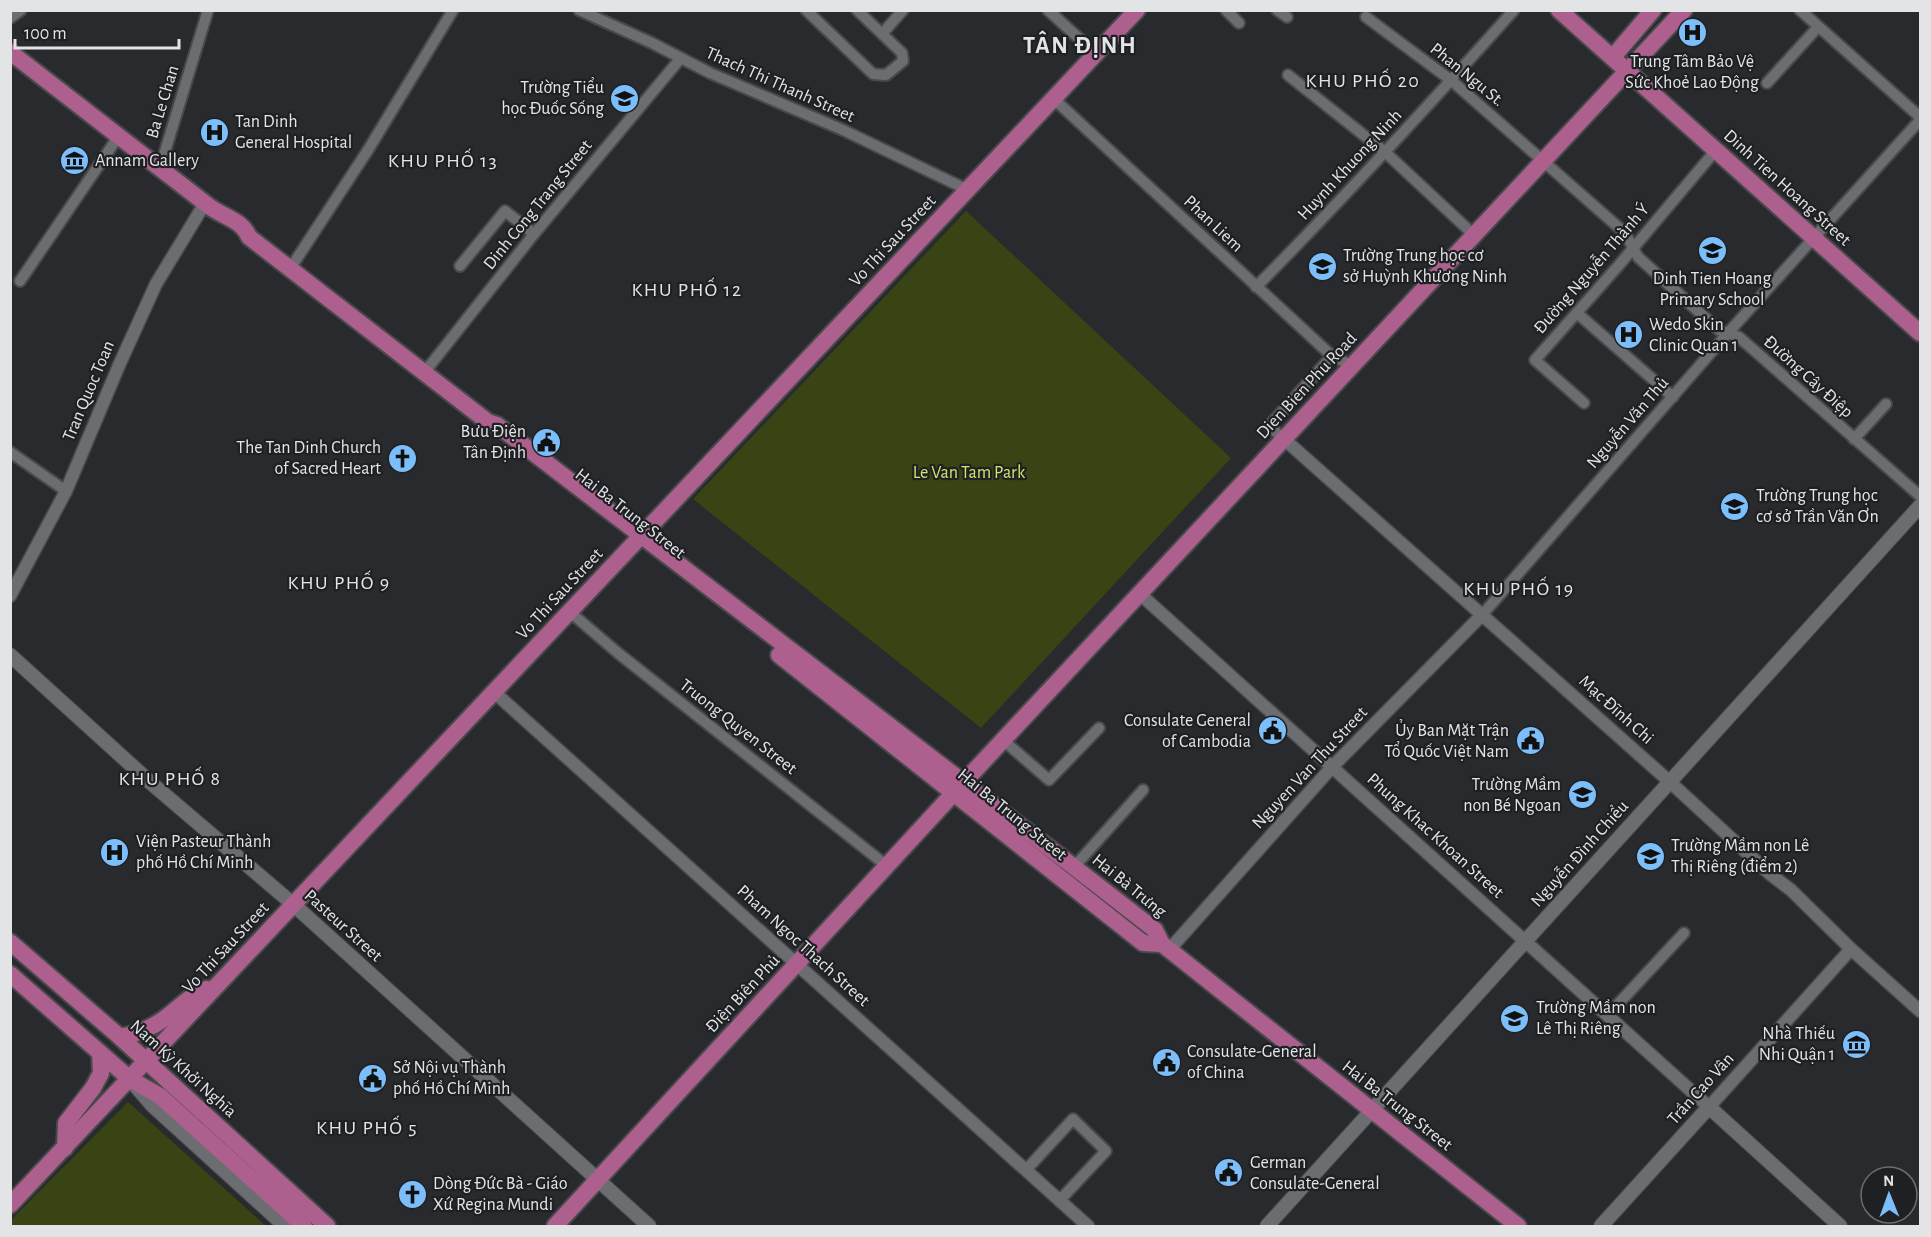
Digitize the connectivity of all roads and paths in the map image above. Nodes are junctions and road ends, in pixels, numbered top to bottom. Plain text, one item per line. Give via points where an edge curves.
1 (21, 10) edge
2 (208, 10) edge
3 (453, 10) edge
4 (579, 10) edge
5 (806, 10) edge
6 (857, 10) edge
7 (903, 10) edge
8 (1048, 10) edge
9 (1137, 10) edge
10 (1226, 10) edge
11 (1277, 10) edge
12 (1514, 10) edge
13 (1559, 10) edge
14 (1653, 10) edge
15 (1684, 10) edge
16 (1800, 10) edge
17 (1287, 17) dead end
18 (1366, 17) dead end
19 (10, 18) edge
20 (1239, 23) dead end
21 (1638, 27) junction
22 (1818, 27) junction
23 (882, 34) junction
24 (1655, 41) junction
25 (10, 52) edge
26 (1096, 54) junction
27 (1613, 57) junction
28 (680, 59) junction
29 (1628, 71) junction
30 (1288, 75) dead end
31 (1452, 81) junction
32 (1767, 83) dead end
33 (1054, 99) junction
34 (1920, 119) edge
35 (118, 137) junction
36 (1716, 150) junction
37 (1385, 152) junction
38 (1543, 161) junction
39 (160, 168) junction
40 (968, 190) junction
41 (211, 208) junction
42 (534, 234) junction
43 (1474, 235) junction
44 (1816, 238) junction
45 (1634, 247) junction
46 (460, 266) dead end
47 (290, 269) junction
48 (20, 281) dead end
49 (1256, 287) junction
50 (1577, 313) junction
51 (1728, 333) junction
52 (1920, 333) edge
53 (1332, 356) junction
54 (1354, 364) junction
55 (424, 373) junction
56 (1673, 397) junction
57 (1584, 403) dead end
58 (1886, 404) dead end
59 (1284, 439) junction
60 (1854, 439) junction
61 (10, 452) edge
62 (66, 491) junction
63 (1920, 496) edge
64 (1920, 506) edge
65 (638, 540) junction
66 (1140, 594) junction
67 (10, 596) edge
68 (570, 612) junction
69 (1482, 615) junction
70 (10, 655) edge
71 (798, 663) joint
72 (494, 692) junction
73 (1099, 728) dead end
74 (1003, 740) junction
75 (1332, 767) junction
76 (1670, 782) junction
77 (959, 788) junction
78 (1143, 789) dead end
79 (887, 866) junction
80 (1074, 867) junction
81 (294, 905) junction
82 (1684, 933) dead end
83 (1162, 941) junction
84 (10, 942) edge
85 (1525, 942) junction
86 (1851, 948) junction
87 (797, 964) junction
88 (10, 974) edge
89 (217, 986) junction
90 (1920, 1011) edge
91 (1607, 1016) junction
92 (120, 1037) junction
93 (100, 1053) junction
94 (146, 1061) junction
95 (130, 1079) junction
96 (1709, 1107) junction
97 (1372, 1112) junction
98 (64, 1148) junction
99 (1026, 1170) junction
100 (597, 1180) junction
101 (1059, 1201) junction
102 (10, 1205) edge
103 (282, 1222) edge
104 (304, 1227) edge
105 (327, 1227) edge
106 (555, 1227) edge
107 (649, 1227) edge
108 (1088, 1227) edge
109 (1267, 1227) edge
110 (1518, 1227) edge
111 (1601, 1227) edge
112 (1840, 1227) edge

1 - 19 street
2 - 39 street, Ba Le Chan
3 - 47 street
4 - 28 street, Thach Thi Thanh Street
5 - 23 street via 873,74 886,75 903,61 903,56
6 - 23 street
7 - 23 street
8 - 26 street
9 - 26 main road, Vo Thi Sau Street
10 - 20 street
11 - 17 street
12 - 31 street, Huynh Khuong Ninh
13 - 27 main road, Dinh Tien Hoang Street
14 - 21 main road
15 - 24 main road, Dien Bien Phu Road
16 - 22 street
18 - 31 street, Phan Ngu St.
21 - 24 main road via 1644,38
21 - 27 main road
22 - 32 street
22 - 34 street
24 - 29 main road, Dien Bien Phu Road
25 - 35 main road, Hai Ba Trung Street
26 - 33 main road, Vo Thi Sau Street
27 - 29 main road, Dinh Tien Hoang Street
28 - 40 street, Thach Thi Thanh Street
28 - 42 street, Dinh Cong Trang Street
29 - 36 main road, Dinh Tien Hoang Street
29 - 38 main road, Dien Bien Phu Road
30 - 37 street
31 - 37 street, Huynh Khuong Ninh
31 - 38 street, Phan Ngu St.
33 - 40 main road, Vo Thi Sau Street
33 - 49 street, Phan Liem
34 - 44 street, Nguyễn Văn Thủ
35 - 39 main road, Hai Ba Trung Street
35 - 48 street
36 - 44 main road, Dinh Tien Hoang Street
36 - 45 street, Đường Nguyễn Thành Ý
37 - 43 street
37 - 49 street, Huynh Khuong Ninh
38 - 43 main road, Dien Bien Phu Road
38 - 45 street, Đường Cây Điệp via 1625,233
39 - 41 main road, Hai Ba Trung Street
40 - 65 main road, Vo Thi Sau Street
41 - 47 main road, Hai Ba Trung Street via 220,221 249,237
41 - 62 street, Tran Quoc Toan via 156,284
42 - 46 street via 505,211
42 - 55 street, Dinh Cong Trang Street
43 - 54 main road, Dien Bien Phu Road
44 - 51 street, Nguyễn Văn Thủ
44 - 52 main road, Dinh Tien Hoang Street
45 - 50 street, Đường Nguyễn Thành Ý
45 - 51 street, Đường Cây Điệp via 1638,257 1719,330
47 - 55 main road, Hai Ba Trung Street
49 - 53 street, Phan Liem
50 - 56 street
50 - 57 street, Đường Nguyễn Thành Ý via 1535,360
51 - 56 street, Nguyễn Văn Thủ
51 - 60 street, Đường Cây Điệp via 1739,337
53 - 54 street, Phan Liem
53 - 59 street via 1269,426
54 - 59 main road, Dien Bien Phu Road
55 - 65 main road, Hai Ba Trung Street via 497,425
56 - 69 street, Nguyễn Văn Thủ
58 - 60 street
59 - 66 main road, Dien Bien Phu Road
59 - 69 street, Mạc Đĩnh Chi
60 - 63 street, Đường Cây Điệp
61 - 62 street
62 - 67 street, Tran Quoc Toan
64 - 76 main road, Nguyễn Đình Chiểu
65 - 68 main road, Vo Thi Sau Street
65 - 71 main road, Hai Ba Trung Street
66 - 74 main road, Dien Bien Phu Road
66 - 75 street, Phung Khac Khoan Street
68 - 72 main road, Vo Thi Sau Street
68 - 79 street, Truong Quyen Street
69 - 75 street, Nguyen Van Thu Street
69 - 76 street, Mạc Đĩnh Chi
70 - 81 main road, Pasteur Street
71 - 77 main road, Hai Bà Trưng
72 - 81 main road, Vo Thi Sau Street
72 - 87 street, Pham Ngoc Thach Street
73 - 74 street via 1049,780
74 - 77 main road, Dien Bien Phu Road
75 - 83 street, Nguyen Van Thu Street
75 - 85 street, Phung Khac Khoan Street
76 - 85 main road, Nguyễn Đình Chiểu
76 - 86 street, Mạc Đĩnh Chi
77 - 79 main road, Điện Biên Phủ
77 - 80 main road, Hai Bà Trưng
77 - 83 main road, Hai Ba Trung Street via 1143,943
78 - 80 street
79 - 87 main road, Điện Biên Phủ
80 - 83 main road, Hai Bà Trưng
81 - 89 main road, Vo Thi Sau Street
81 - 100 main road, Pasteur Street
82 - 91 street
83 - 97 main road, Hai Ba Trung Street
84 - 92 main road, Nam Kỳ Khởi Nghĩa
85 - 91 street, Phung Khac Khoan Street
85 - 97 main road, Nguyễn Đình Chiểu
86 - 90 street, Mạc Đĩnh Chi
86 - 96 street, Trần Cao Vân
87 - 99 street, Pham Ngoc Thach Street
87 - 100 main road, Điện Biên Phủ
88 - 93 main road, Nam Kỳ Khởi Nghĩa
89 - 92 main road via 203,990 140,1033
89 - 94 main road, Vo Thi Sau Street
91 - 96 street, Phung Khac Khoan Street
92 - 94 main road, Nam Kỳ Khởi Nghĩa
93 - 95 main road, Nam Kỳ Khởi Nghĩa
93 - 98 main road via 101,1073 66,1123
94 - 95 main road, Vo Thi Sau Street
94 - 105 main road, Nam Kỳ Khởi Nghĩa
95 - 98 main road, Vo Thi Sau Street
95 - 103 main road, Nam Kỳ Khởi Nghĩa via 160,1096
96 - 111 main road, Trần Cao Vân
96 - 112 main road, Phung Khac Khoan Street
97 - 109 main road, Nguyễn Đình Chiểu
97 - 110 main road, Hai Ba Trung Street
98 - 102 main road, Vo Thi Sau Street
99 - 101 street, Pham Ngoc Thach Street
99 - 101 street via 1073,1119 1106,1151
100 - 106 main road, Điện Biên Phủ
100 - 107 main road, Pasteur Street
101 - 108 street, Pham Ngoc Thach Street
103 - 104 main road, Nam Kỳ Khởi Nghĩa

